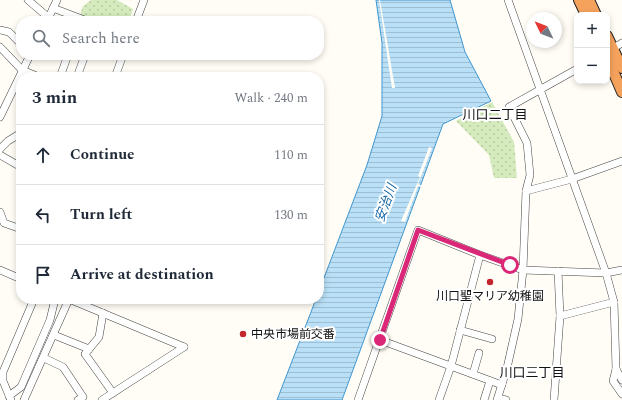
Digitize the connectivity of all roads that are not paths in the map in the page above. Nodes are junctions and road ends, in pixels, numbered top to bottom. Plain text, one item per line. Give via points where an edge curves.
1 (28, 0) edge
2 (57, 0) edge
3 (144, 0) edge
4 (508, 0) edge
5 (579, 0) edge
6 (589, 0) edge
7 (54, 8) junction
8 (585, 12) edge
9 (595, 12) edge
10 (45, 16) edge
11 (50, 16) edge
12 (73, 16) edge
13 (138, 16) edge
14 (0, 30) edge
15 (16, 39) edge
16 (622, 43) edge
17 (0, 47) edge
18 (610, 51) edge
19 (610, 53) edge
20 (610, 55) edge
21 (27, 60) edge
22 (66, 60) edge
23 (83, 60) edge
24 (121, 60) edge
25 (622, 68) edge
26 (22, 70) junction
27 (574, 71) edge
28 (27, 72) edge
29 (62, 72) edge
30 (79, 72) edge
31 (117, 72) edge
32 (16, 83) edge
33 (541, 90) junction
34 (622, 92) edge
35 (0, 117) edge
36 (16, 136) edge
37 (0, 149) edge
38 (0, 155) edge
39 (622, 161) edge
40 (16, 164) edge
41 (572, 178) junction
42 (526, 191) junction
43 (0, 212) edge
44 (16, 227) edge
45 (480, 255) junction
46 (0, 270) edge
47 (523, 270) junction
48 (622, 270) edge
49 (558, 271) junction
50 (606, 273) junction
51 (16, 277) edge
52 (614, 302) junction
53 (32, 304) edge
54 (54, 304) edge
55 (67, 304) edge
56 (81, 304) edge
57 (103, 313) junction
58 (560, 316) junction
59 (460, 330) junction
60 (54, 335) junction
61 (492, 339) dead end
62 (380, 340) junction
63 (89, 349) junction
64 (479, 353) dead end
65 (44, 358) junction
66 (451, 366) junction
67 (616, 369) junction
68 (473, 374) junction
69 (622, 380) edge
70 (490, 381) junction
71 (502, 385) junction
72 (113, 393) junction
73 (622, 394) edge
74 (10, 398) edge
75 (82, 399) edge
76 (497, 399) edge
77 (24, 400) edge
78 (102, 400) edge
79 (358, 400) edge
80 (439, 400) edge
81 (484, 400) edge
82 (506, 400) edge
83 (554, 400) edge

1 - 10 street
2 - 7 street
3 - 13 street
4 - 33 street
5 - 8 highway
6 - 9 highway
7 - 11 street
7 - 12 street
14 - 15 street via 10,32
16 - 18 street
17 - 26 street
19 - 25 highway
20 - 34 highway
21 - 26 street
22 - 29 street
23 - 30 street
24 - 31 street
26 - 28 street
27 - 33 street
32 - 35 street
33 - 41 street
33 - 42 street via 509,107 527,143 530,176
36 - 37 street
38 - 40 street
39 - 41 street
41 - 42 street
41 - 50 street
42 - 47 street
43 - 44 street via 4,223
45 - 47 street
45 - 59 street
45 - 62 street via 418,230
46 - 51 street
47 - 49 street
47 - 71 street via 518,319
48 - 50 street
49 - 50 street
49 - 58 street
50 - 52 street
52 - 58 street
52 - 67 street
53 - 74 street via 3,372
54 - 74 street via 50,320 21,386
55 - 60 street
56 - 57 street
57 - 63 street via 99,337
57 - 72 street via 184,347
58 - 83 street
59 - 61 street
59 - 66 street
60 - 63 street
60 - 65 street
62 - 66 street
62 - 79 street
63 - 72 street via 85,354
64 - 68 street
65 - 75 street via 63,367
65 - 77 street
66 - 68 street
66 - 80 street
67 - 69 street
67 - 73 street via 613,381
68 - 70 street
70 - 71 street
70 - 81 street
71 - 76 street
72 - 78 street
76 - 82 street

